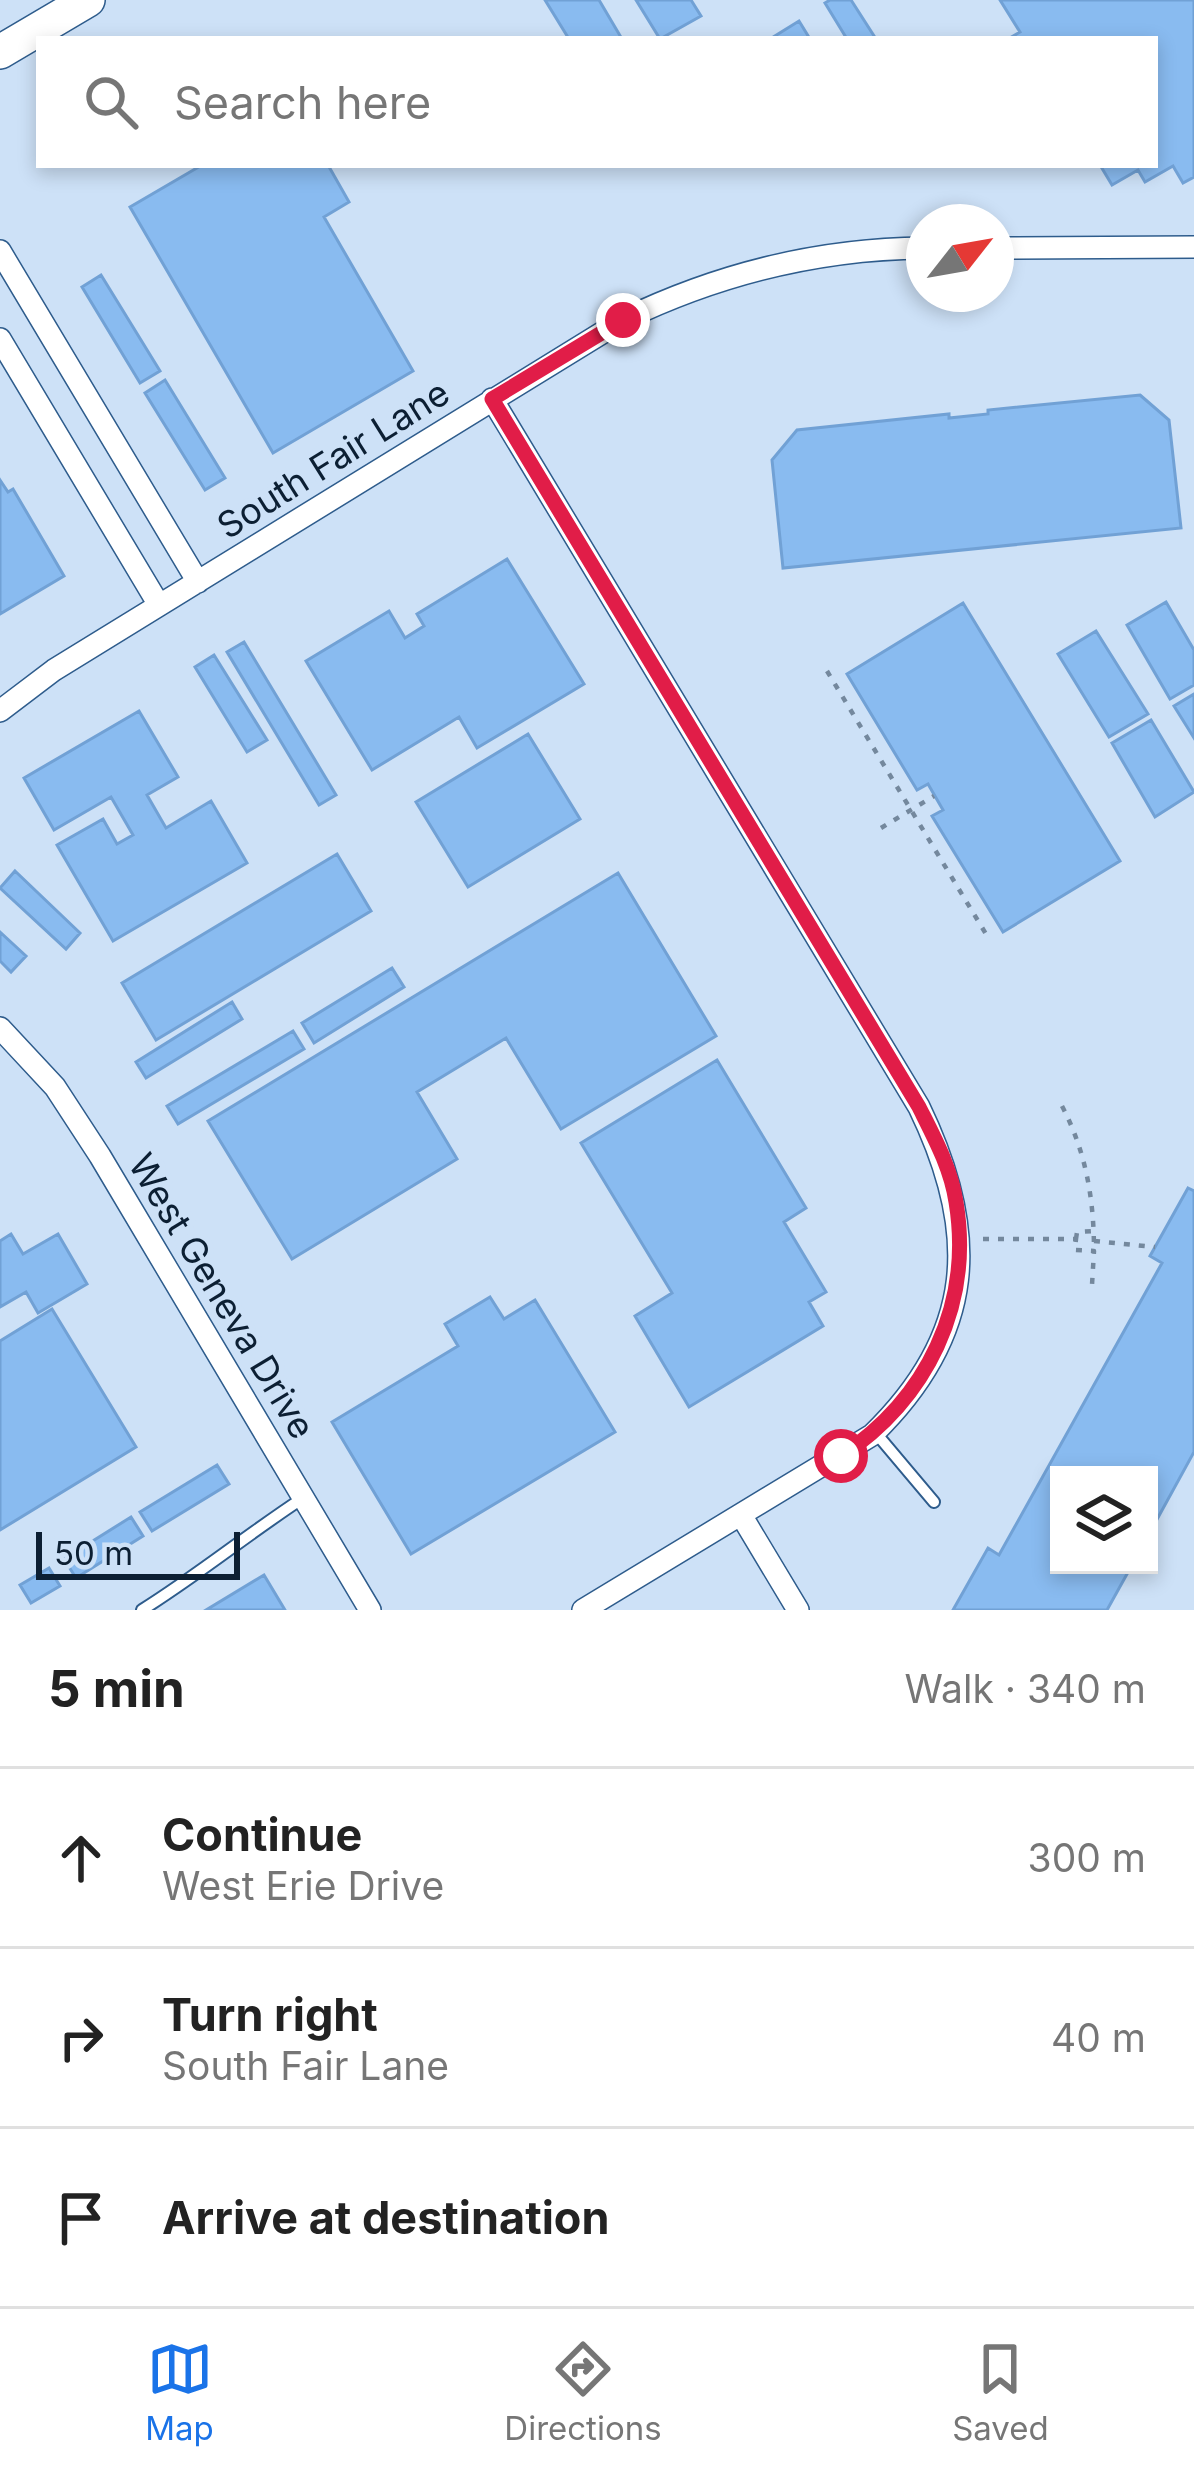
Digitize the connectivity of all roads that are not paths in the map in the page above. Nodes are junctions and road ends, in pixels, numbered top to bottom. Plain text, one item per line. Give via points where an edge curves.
1 (88, 0) edge
2 (0, 52) edge
3 (906, 248) edge
4 (1014, 248) edge
5 (1194, 248) edge
6 (0, 251) edge
7 (0, 339) edge
8 (492, 399) junction
9 (198, 582) junction
10 (159, 605) junction
11 (0, 711) edge
12 (0, 1028) edge
13 (875, 1432) junction
14 (304, 1498) junction
15 (934, 1502) dead end
16 (741, 1515) junction
17 (142, 1610) edge
18 (370, 1610) edge
19 (583, 1610) edge
20 (798, 1610) edge

1 - 2 main road
3 - 8 street, South Fair Lane via 761,266 669,298
4 - 5 street
6 - 9 street
7 - 10 street
8 - 9 street, South Fair Lane
8 - 13 street via 940,1151 956,1198 955,1294 944,1332 902,1406
9 - 10 street, South Fair Lane
10 - 11 street, South Fair Lane
12 - 14 street, West Geneva Drive via 55,1087 100,1156
13 - 15 lane
13 - 16 street
14 - 17 lane
14 - 18 street, West Geneva Drive
16 - 19 street
16 - 20 street

